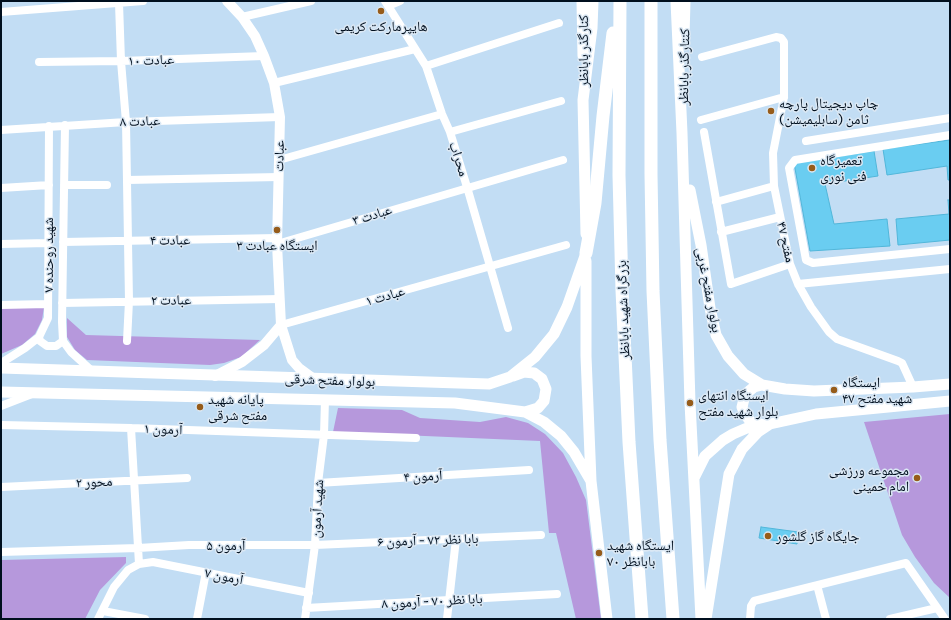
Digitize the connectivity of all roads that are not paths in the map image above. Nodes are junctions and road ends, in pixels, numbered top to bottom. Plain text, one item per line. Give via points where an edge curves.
1 (138, 1) edge
2 (143, 1) edge
3 (227, 1) edge
4 (311, 1) edge
5 (400, 1) edge
6 (582, 1) edge
7 (593, 1) edge
8 (617, 1) edge
9 (620, 1) edge
10 (651, 1) edge
11 (676, 1) edge
12 (685, 1) edge
13 (119, 3) junction
14 (386, 3) edge
15 (60, 4) edge
16 (39, 5) edge
17 (1, 12) edge
18 (242, 17) junction
19 (559, 22) dead end
20 (415, 49) junction
21 (264, 56) junction
22 (702, 58) dead end
23 (121, 61) junction
24 (39, 62) dead end
25 (426, 66) junction
26 (274, 83) junction
27 (784, 97) junction
28 (583, 100) junction
29 (560, 101) dead end
30 (442, 114) junction
31 (280, 117) junction
32 (950, 118) edge
33 (701, 120) dead end
34 (126, 122) junction
35 (65, 125) junction
36 (50, 126) junction
37 (1, 130) edge
38 (450, 132) junction
39 (704, 132) dead end
40 (682, 133) junction
41 (950, 135) edge
42 (806, 141) dead end
43 (279, 160) junction
44 (563, 160) dead end
45 (279, 177) junction
46 (127, 180) junction
47 (49, 185) junction
48 (64, 185) junction
49 (107, 185) dead end
50 (774, 186) junction
51 (468, 187) junction
52 (1, 188) edge
53 (716, 202) junction
54 (780, 217) junction
55 (722, 232) junction
56 (128, 241) junction
57 (277, 241) junction
58 (63, 242) junction
59 (48, 243) junction
60 (1, 244) edge
61 (566, 245) dead end
62 (950, 250) edge
63 (586, 253) junction
64 (790, 264) junction
65 (490, 267) junction
66 (950, 269) edge
67 (798, 284) junction
68 (280, 299) junction
69 (129, 301) junction
70 (62, 303) junction
71 (48, 304) junction
72 (1, 305) edge
73 (281, 325) junction
74 (508, 328) dead end
75 (39, 337) junction
76 (63, 341) junction
77 (127, 341) dead end
78 (1, 363) edge
79 (1, 368) edge
80 (92, 371) junction
81 (214, 376) junction
82 (510, 377) junction
83 (314, 379) junction
84 (950, 384) edge
85 (762, 385) junction
86 (913, 387) junction
87 (1, 392) edge
88 (35, 393) junction
89 (325, 399) junction
90 (950, 401) edge
91 (1, 406) edge
92 (525, 412) junction
93 (770, 424) junction
94 (2, 425) dead end
95 (131, 428) junction
96 (324, 435) junction
97 (416, 438) dead end
98 (529, 470) dead end
99 (187, 478) dead end
100 (694, 478) junction
101 (134, 481) junction
102 (591, 481) junction
103 (318, 483) junction
104 (1, 487) edge
105 (541, 535) dead end
106 (456, 539) junction
107 (315, 545) junction
108 (138, 548) junction
109 (1, 552) edge
110 (139, 564) junction
111 (206, 572) junction
112 (816, 585) junction
113 (308, 593) junction
114 (557, 594) dead end
115 (449, 600) junction
116 (306, 608) junction
117 (937, 608) junction
118 (103, 611) junction
119 (606, 616) edge
120 (98, 619) edge
121 (145, 619) edge
122 (197, 619) edge
123 (305, 619) edge
124 (447, 619) edge
125 (642, 619) edge
126 (673, 619) edge
127 (701, 619) edge
128 (706, 619) edge
129 (750, 619) edge
130 (826, 619) edge
131 (890, 619) edge
132 (945, 619) edge

1 - 2 street
1 - 13 street
3 - 18 street, عبادت
4 - 18 street
5 - 14 street
6 - 28 main road, کنارگذر بابانظر
7 - 28 main road
8 - 63 highway via 595,203
9 - 125 highway, بزرگراه شهید بابانظر via 619,175 622,290 629,442
10 - 126 highway via 653,291 660,440
11 - 40 main road
12 - 40 main road, کنتارگذر بابانظر
13 - 15 street
13 - 23 street
14 - 20 street, محراب
15 - 16 street
16 - 17 street
18 - 21 street, عبادت
19 - 25 street
20 - 25 street, محراب
20 - 26 street
21 - 23 street, عبادت ۱۰
21 - 26 street, عبادت
22 - 27 street, مفتح ۴۷ via 776,37 781,38 784,42
23 - 24 street, عبادت ۱۰
23 - 34 street
25 - 30 street, محراب
26 - 31 street, عبادت
27 - 33 street
27 - 50 street, مفتح ۴۷ via 773,153
28 - 63 main road
29 - 38 street
30 - 38 street, محراب
30 - 43 street
31 - 34 street, عبادت ۸
31 - 43 street, عبادت
32 - 42 street
34 - 35 street, عبادت ۸
34 - 46 street
35 - 36 street, عبادت ۸
35 - 48 street, شهید روحنده ۷
36 - 37 street, عبادت ۸
36 - 47 street, شهید روحنده ۷
38 - 51 street, محراب
39 - 53 street
40 - 85 main road, بولوار مفتح غربی via 716,335 728,356 744,374
40 - 100 main road
41 - 62 street via 795,160 788,168 806,260 813,263
43 - 45 street, عبادت
44 - 51 street, عبادت ۳
45 - 46 street
45 - 57 street, عبادت
46 - 56 street
47 - 52 street
47 - 59 street, شهید روحنده ۷
48 - 49 street
48 - 58 street, شهید روحنده ۷
50 - 53 street
50 - 54 street, مفتح ۴۷
51 - 57 street, عبادت ۳
51 - 65 street, محراب
53 - 55 street
54 - 55 street
54 - 64 street, مفتح ۴۷
55 - 64 street via 731,284
56 - 57 street, عبادت ۴
56 - 58 street, عبادت ۴
56 - 69 street
57 - 68 street, عبادت
58 - 70 street, شهید روحنده ۷
59 - 60 street
59 - 71 street, شهید روحنده ۷
61 - 65 street, عبادت ۱
63 - 82 main road, بولوار مفتح شرقی via 567,307 554,334 535,357
63 - 102 main road via 586,356
64 - 67 street, مفتح ۴۷
65 - 73 street, عبادت ۱
65 - 74 street, محراب
66 - 67 street
67 - 86 street, مفتح ۴۷ via 832,336 898,361 904,367
68 - 69 street, عبادت ۲
68 - 73 street, عبادت
69 - 70 street, عبادت ۲
69 - 77 street
70 - 76 street, شهید روحنده ۷
71 - 72 street
71 - 75 street, شهید روحنده ۷ via 48,318
73 - 81 street via 264,345 242,362
73 - 83 street, عبادت via 292,360
75 - 76 street via 43,344 51,347
75 - 78 street, شهید روحنده ۷
76 - 80 street
79 - 80 main road, بولوار مفتح شرقی
80 - 81 main road, بولوار مفتح شرقی
81 - 83 main road, بولوار مفتح شرقی
82 - 83 main road, بولوار مفتح شرقی via 489,384
82 - 92 main road via 524,372 534,374 542,380 546,389 544,401 538,408
84 - 86 main road, بولوار مفتح غربی
85 - 86 main road, بولوار مفتح غربی via 814,391
85 - 93 main road via 748,392 742,407 754,424
87 - 88 main road, بولوار مفتح شرقی
88 - 89 main road, بولوار مفتح شرقی
88 - 91 street
89 - 92 main road, بولوار مفتح شرقی via 454,403
89 - 96 street, شهید آرمون
90 - 93 main road via 816,414
92 - 102 main road, بولوار مفتح شرقی via 544,422 561,436
93 - 100 main road via 747,428 723,440 705,456
93 - 128 main road via 742,448 729,474
94 - 95 street, آرمون ۱
95 - 96 street, آرمون ۱
95 - 101 street
96 - 97 street, آرمون ۱
96 - 103 street, شهید آرمون
98 - 103 street, آرمون ۴
99 - 101 street, محور ۲
100 - 127 main road
101 - 104 street, محور ۲
101 - 108 street
102 - 119 main road
103 - 107 street, شهید آرمون
105 - 106 street, بابا نظر ۷۲ - آرمون ۶
106 - 107 street, بابا نظر ۷۲ - آرمون ۶
106 - 115 street
107 - 108 street, آرمون ۵ via 189,545
107 - 113 street, شهید آرمون
108 - 109 street, آرمون ۵
108 - 110 street
110 - 111 street, آرمون ۷ via 153,562
110 - 118 street via 128,570 114,587
111 - 113 street, آرمون ۷
111 - 122 street
112 - 117 street via 906,563
112 - 129 street via 754,601
112 - 130 street
113 - 116 street, شهید آرمون
114 - 115 street, بابا نظر ۷۰ - آرمون ۸
115 - 116 street, بابا نظر ۷۰ - آرمون ۸
115 - 124 street
116 - 123 street, شهید آرمون
117 - 131 street
117 - 132 street
118 - 120 street
118 - 121 street

